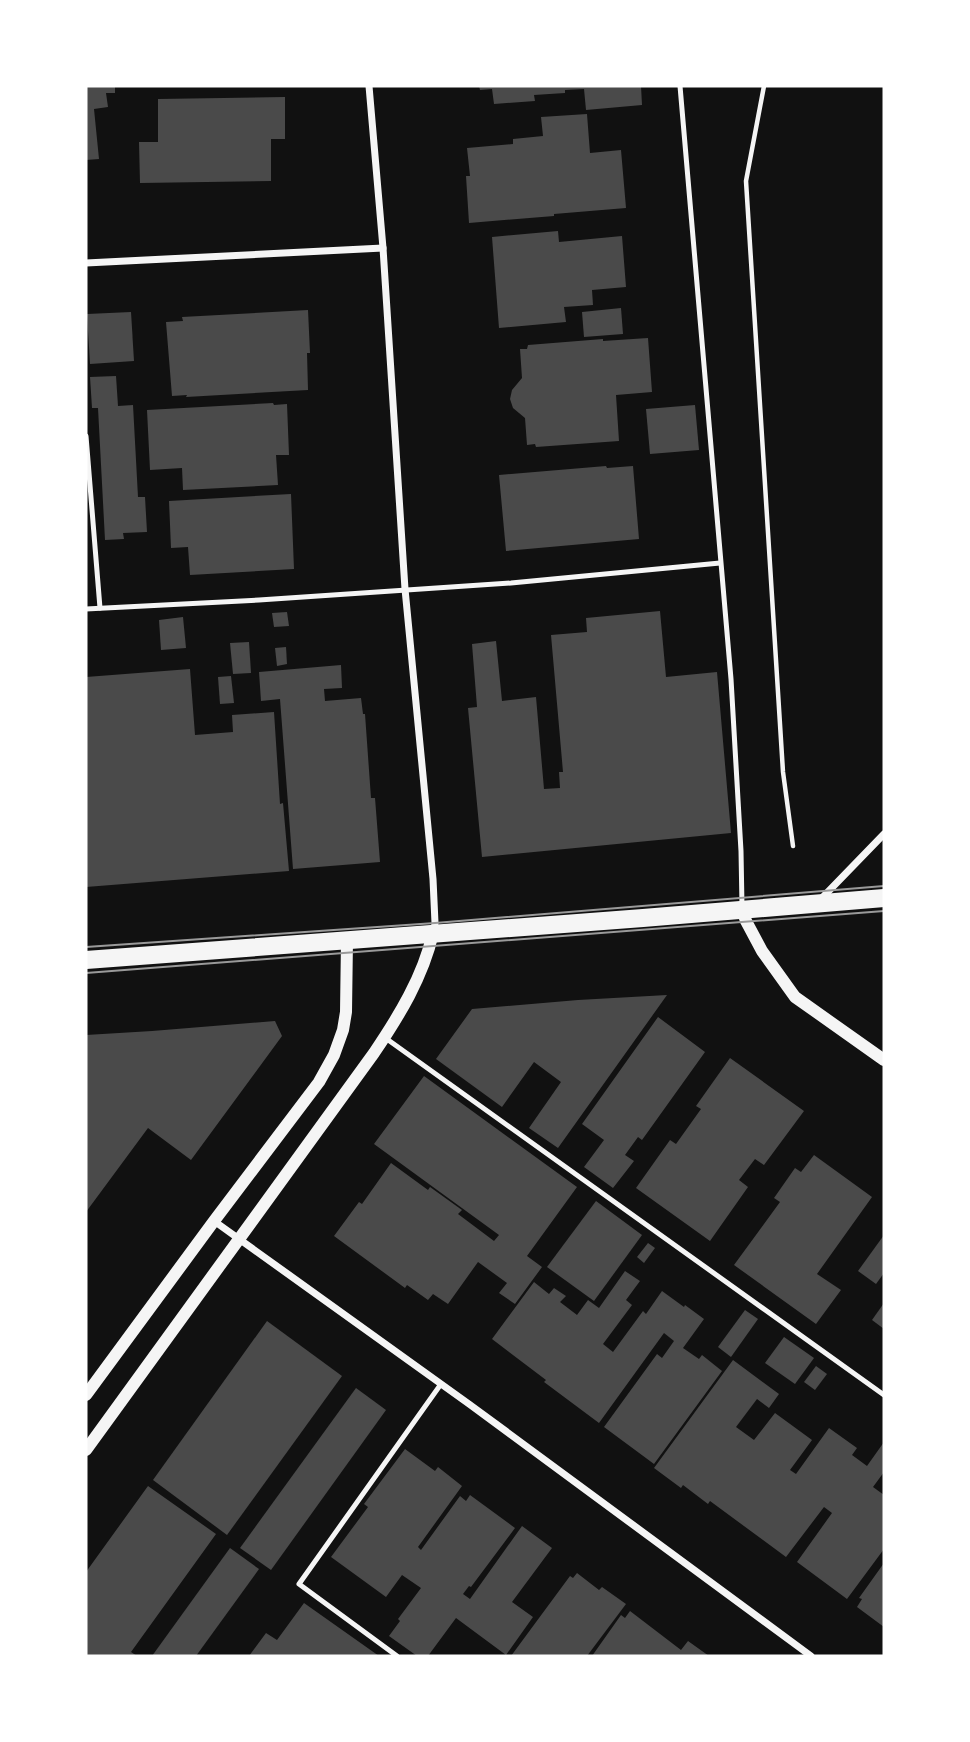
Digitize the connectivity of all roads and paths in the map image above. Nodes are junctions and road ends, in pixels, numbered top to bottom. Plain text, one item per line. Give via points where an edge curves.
1 (369, 86) edge
2 (680, 86) edge
3 (764, 86) edge
4 (383, 248) junction
5 (86, 263) edge
6 (86, 436) edge
7 (720, 564) junction
8 (405, 589) junction
9 (100, 608) junction
10 (86, 609) edge
11 (884, 834) edge
12 (793, 846) dead end
13 (884, 898) edge
14 (818, 903) junction
15 (742, 909) junction
16 (433, 933) junction
17 (347, 940) junction
18 (86, 960) edge
19 (384, 1037) junction
20 (884, 1060) edge
21 (214, 1221) junction
22 (239, 1239) junction
23 (441, 1384) junction
24 (86, 1395) edge
25 (884, 1395) edge
26 (86, 1450) edge
27 (397, 1656) edge
28 (811, 1656) edge

1 - 4 street
2 - 7 lane
3 - 12 path via 746,181 783,772
4 - 5 street
4 - 8 street
6 - 9 lane
7 - 8 lane
7 - 15 lane via 731,679
8 - 9 lane
8 - 16 street via 433,878
9 - 10 lane
11 - 14 street
13 - 14 main road
14 - 15 main road
15 - 16 main road
15 - 20 street via 762,950 795,997
16 - 17 main road
16 - 19 street via 402,1010
17 - 18 main road
17 - 21 street via 345,1022 334,1055 311,1094
19 - 22 street
19 - 25 lane
21 - 22 street
21 - 24 street
22 - 23 street
22 - 26 street
23 - 27 lane via 299,1584
23 - 28 street

